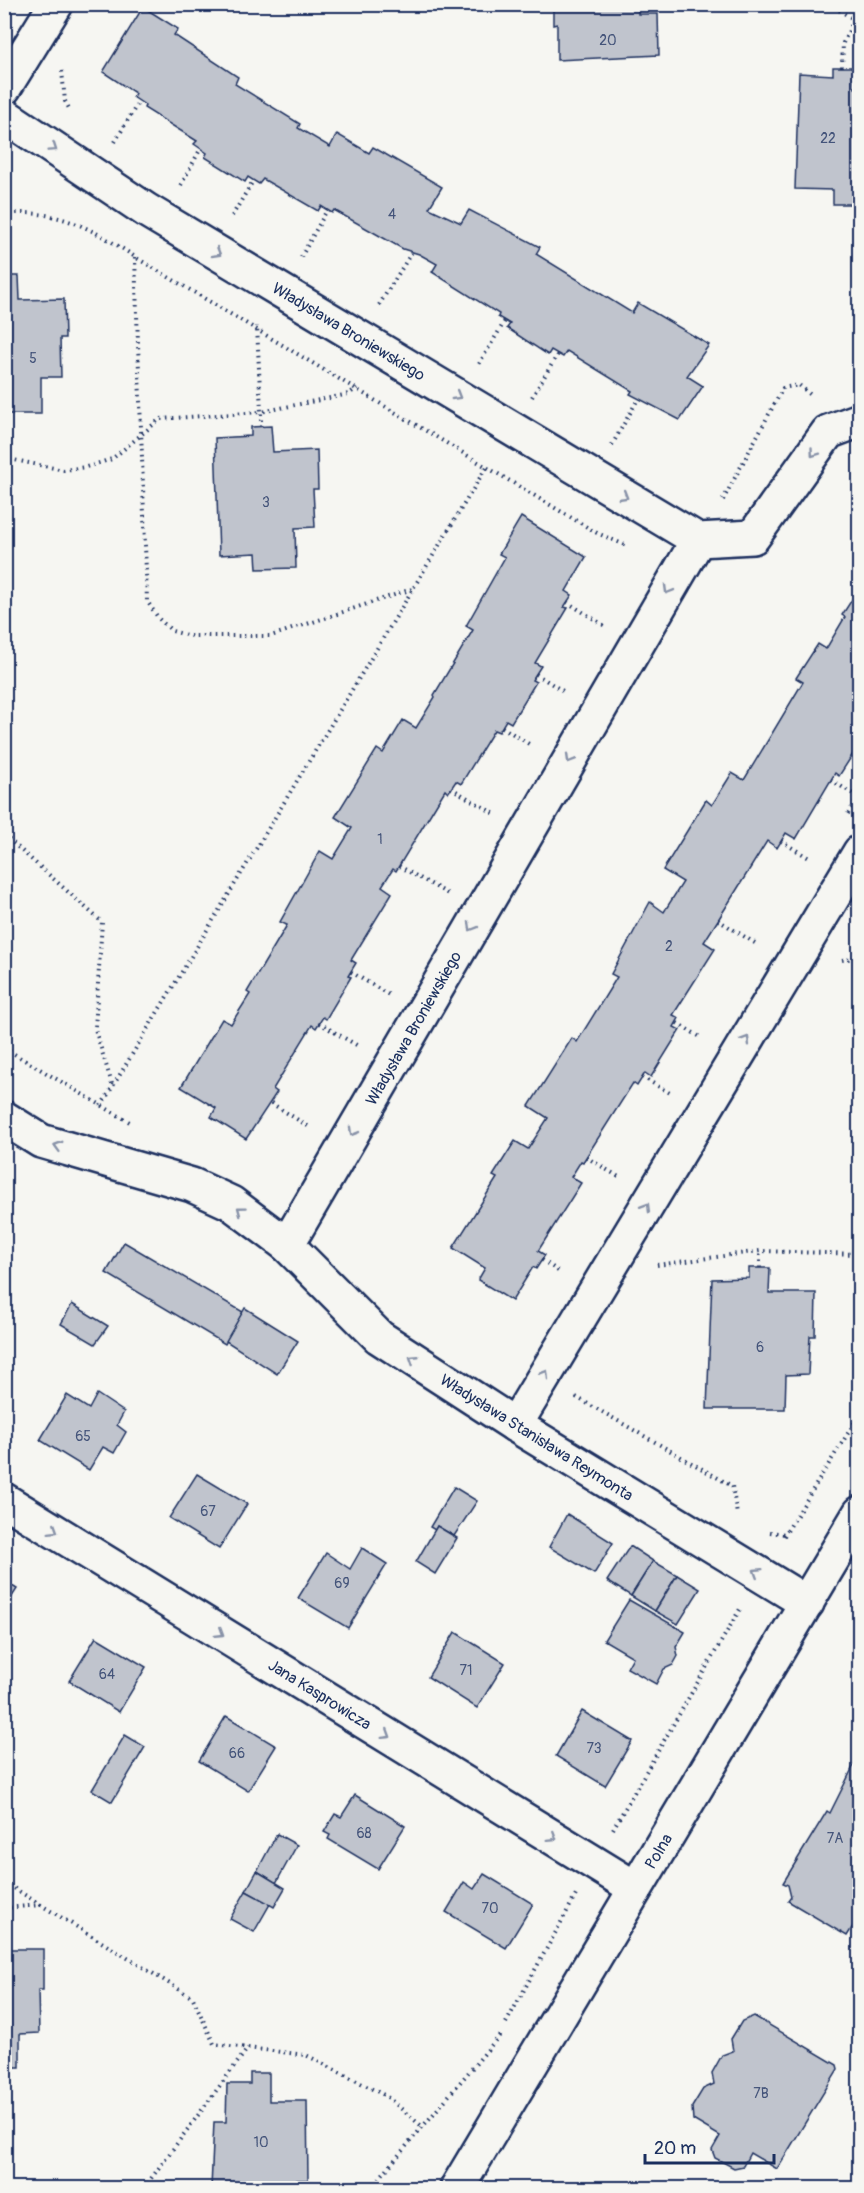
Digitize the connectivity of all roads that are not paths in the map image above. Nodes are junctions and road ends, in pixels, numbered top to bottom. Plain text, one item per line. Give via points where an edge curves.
1 (56, 4) edge
2 (13, 56) edge
3 (4, 88) edge
4 (4, 115) edge
5 (853, 423) edge
6 (698, 540) junction
7 (860, 852) edge
8 (4, 1118) edge
9 (287, 1245) junction
10 (515, 1425) junction
11 (4, 1500) edge
12 (860, 1513) edge
13 (807, 1603) junction
14 (635, 1888) junction
15 (457, 2188) edge

1 - 2 street
2 - 3 street
4 -> 6 street, Władysława Broniewskiego via 146,210
5 -> 6 street via 828,432 753,537
6 -> 9 street, Władysława Broniewskiego
10 -> 7 street
9 -> 8 street via 231,1203 192,1185 41,1141
10 -> 9 street, Władysława Stanisława Reymonta via 379,1337
13 -> 10 street, Władysława Stanisława Reymonta
11 -> 14 street, Jana Kasprowicza
12 - 13 street, Polna
13 - 14 street, Polna
14 - 15 street, Polna

